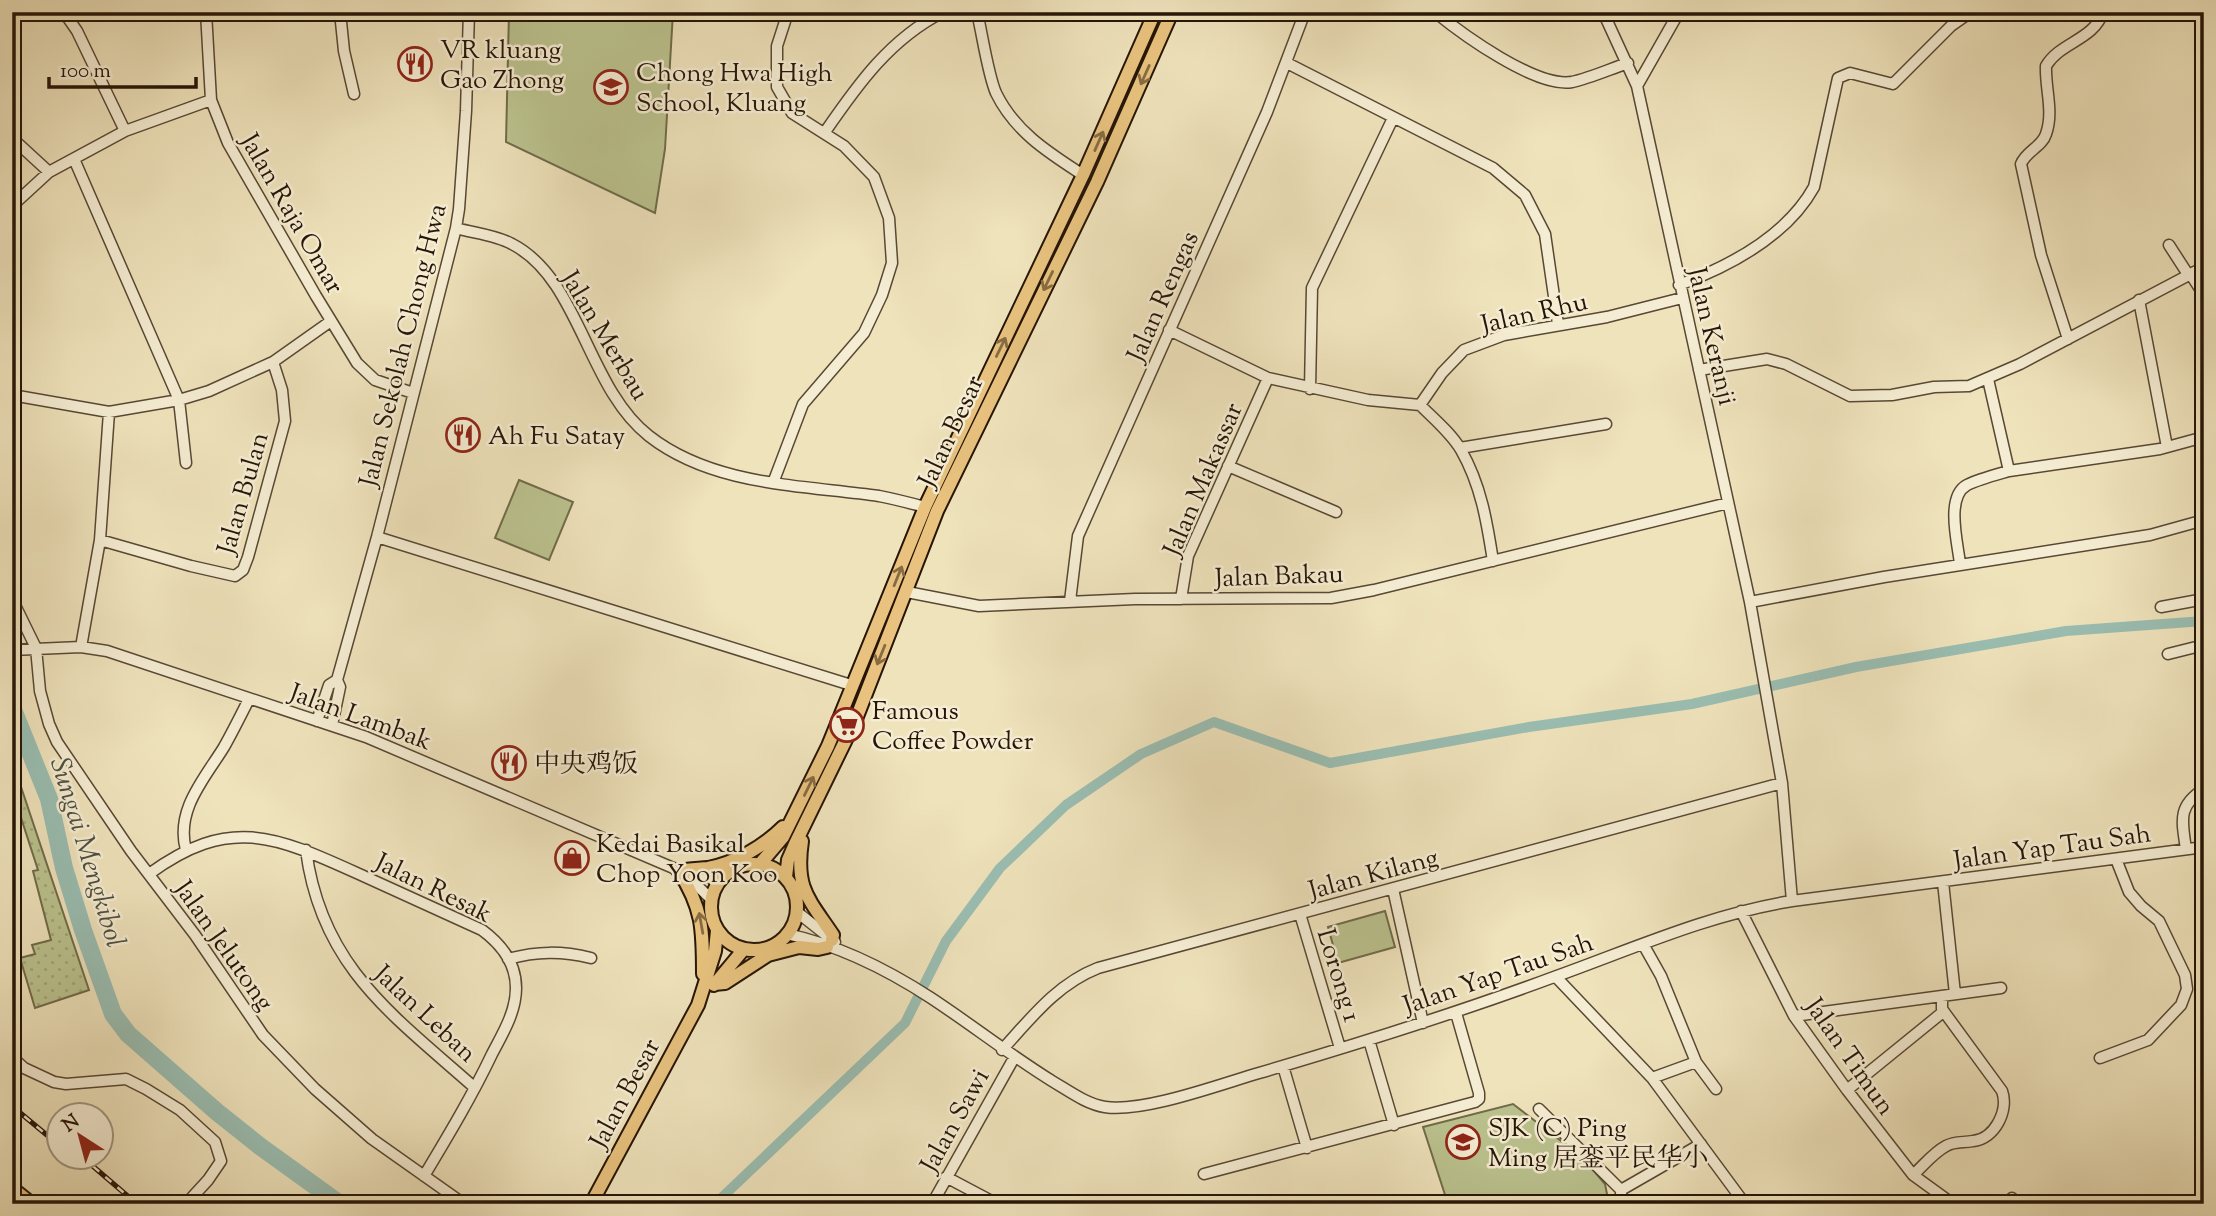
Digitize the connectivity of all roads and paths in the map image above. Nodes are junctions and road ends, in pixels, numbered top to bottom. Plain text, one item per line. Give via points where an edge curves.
1 (58, 12) edge
2 (206, 12) edge
3 (340, 12) edge
4 (469, 12) edge
5 (788, 12) edge
6 (943, 12) edge
7 (977, 12) edge
8 (1156, 12) edge
9 (1172, 12) edge
10 (1305, 12) edge
11 (1435, 12) edge
12 (1603, 12) edge
13 (1679, 12) edge
14 (1971, 12) edge
15 (2103, 12) edge
16 (73, 15) edge
17 (1287, 63) junction
18 (1628, 63) junction
19 (1637, 86) junction
20 (354, 94) dead end
21 (211, 100) junction
22 (1393, 118) junction
23 (125, 131) junction
24 (825, 132) junction
25 (12, 138) edge
26 (74, 159) junction
27 (49, 172) junction
28 (1083, 175) junction
29 (12, 206) edge
30 (456, 228) junction
31 (2169, 245) dead end
32 (2204, 267) edge
33 (2190, 276) junction
34 (1679, 285) junction
35 (2204, 295) edge
36 (1682, 298) junction
37 (2139, 300) junction
38 (331, 321) junction
39 (1558, 324) junction
40 (1169, 330) junction
41 (2068, 339) junction
42 (273, 362) junction
43 (1699, 369) junction
44 (1268, 378) junction
45 (1988, 379) junction
46 (1310, 389) junction
47 (413, 393) junction
48 (12, 395) edge
49 (179, 400) junction
50 (1420, 405) junction
51 (12, 408) edge
52 (109, 412) junction
53 (1606, 424) dead end
54 (12, 438) edge
55 (2204, 438) edge
56 (2167, 447) junction
57 (1460, 448) junction
58 (186, 463) dead end
59 (1228, 466) junction
60 (2009, 471) junction
61 (773, 482) junction
62 (1728, 503) junction
63 (925, 507) junction
64 (1336, 512) dead end
65 (2204, 520) edge
66 (377, 537) junction
67 (100, 540) junction
68 (1493, 561) junction
69 (1960, 564) junction
70 (907, 592) junction
71 (12, 599) edge
72 (1181, 599) junction
73 (2204, 599) edge
74 (1070, 601) junction
75 (1750, 602) junction
76 (2161, 607) dead end
77 (2204, 645) edge
78 (81, 647) junction
79 (36, 648) junction
80 (17, 649) edge
81 (2168, 654) dead end
82 (337, 680) junction
83 (851, 685) junction
84 (249, 699) junction
85 (317, 721) junction
86 (332, 725) junction
87 (1782, 783) junction
88 (2204, 789) edge
89 (799, 821) junction
90 (2204, 847) edge
91 (2186, 849) junction
92 (186, 850) junction
93 (306, 850) junction
94 (2116, 859) junction
95 (760, 864) junction
96 (680, 871) junction
97 (149, 874) junction
98 (786, 877) junction
99 (720, 880) junction
100 (1943, 882) junction
101 (1393, 889) junction
102 (711, 899) junction
103 (1792, 901) junction
104 (1741, 911) junction
105 (797, 912) junction
106 (1300, 914) junction
107 (717, 930) junction
108 (787, 934) junction
109 (829, 944) junction
110 (1643, 944) junction
111 (744, 949) junction
112 (508, 958) junction
113 (591, 958) dead end
114 (1556, 977) junction
115 (710, 982) junction
116 (2001, 988) dead end
117 (1955, 994) junction
118 (1942, 996) junction
119 (1943, 1012) junction
120 (1456, 1013) junction
121 (1794, 1016) junction
122 (1423, 1023) junction
123 (1369, 1040) junction
124 (1340, 1048) junction
125 (1002, 1050) junction
126 (12, 1058) edge
127 (1014, 1058) junction
128 (2100, 1058) dead end
129 (1696, 1062) junction
130 (1283, 1066) junction
131 (1652, 1078) junction
132 (475, 1088) junction
133 (1716, 1089) dead end
134 (1847, 1090) junction
135 (1539, 1109) dead end
136 (1394, 1125) junction
137 (1701, 1144) junction
138 (1307, 1148) junction
139 (1204, 1174) dead end
140 (1913, 1175) junction
141 (424, 1176) junction
142 (946, 1177) junction
143 (12, 1188) edge
144 (1621, 1190) junction
145 (32, 1204) edge
146 (186, 1204) edge
147 (464, 1204) edge
148 (591, 1204) edge
149 (932, 1204) edge
150 (997, 1204) edge
151 (1621, 1204) edge
152 (1745, 1204) edge
153 (1953, 1204) edge

1 - 16 street
2 - 21 street, Jalan Raja Omar
3 - 20 street
4 - 30 street, Jalan Sekolah Chong Hwa
5 - 24 street via 776,46 777,87 792,113
6 - 24 street via 921,23 884,53
7 - 28 street via 996,92 1038,146
28 -> 8 main road, Jalan Besar
9 -> 70 main road, Jalan Besar via 1097,182 937,511
10 - 17 street, Jalan Rengas
11 - 18 street via 1466,37 1546,78 1570,82
12 - 18 street, Jalan Keranji
13 - 19 street
14 - 34 street via 1893,84 1850,74 1838,78 1814,187 1806,202 1752,249
15 - 41 street via 2096,27 2046,65 2047,132 2021,164 2041,255
16 - 23 street
17 - 22 street
17 - 40 street, Jalan Rengas
18 - 19 street, Jalan Keranji
19 - 34 street, Jalan Keranji
21 - 23 street
21 - 38 street, Jalan Raja Omar via 228,143
22 - 39 street via 1493,168 1525,195 1545,234
22 - 46 street via 1312,288
23 - 26 street
24 - 61 street via 874,177 889,218 892,263 864,333 803,404
25 - 27 street
26 - 27 street
26 - 49 street
27 - 29 street
63 -> 28 main road, Jalan Besar
30 - 47 street, Jalan Sekolah Chong Hwa
30 - 61 street, Jalan Merbau via 510,243 536,260 560,294 618,405 648,436 687,460
31 - 33 street
32 - 33 street
33 - 35 street
33 - 37 street
34 - 36 street, Jalan Keranji
36 - 39 street, Jalan Rhu
36 - 43 street, Jalan Keranji
37 - 41 street
37 - 56 street
38 - 42 street
38 - 47 street, Jalan Raja Omar via 357,363 375,380
39 - 50 street, Jalan Rhu via 1504,335 1464,350
40 - 44 street
40 - 74 street, Jalan Rengas via 1078,536
41 - 45 street
42 - 49 street
42 - 67 street, Jalan Bulan via 285,421 243,570 227,575
43 - 45 street via 1767,359 1860,398 1969,386
43 - 62 street, Jalan Keranji
44 - 46 street
44 - 59 street, Jalan Makassar
45 - 60 street
46 - 50 street
47 - 66 street, Jalan Sekolah Chong Hwa
48 - 52 street
49 - 52 street
49 - 58 street
50 - 57 street
51 - 54 street
52 - 67 street
53 - 57 street
55 - 56 street
56 - 60 street
57 - 68 street via 1485,509
59 - 64 street
59 - 72 street, Jalan Makassar via 1188,556
60 - 69 street via 1965,486 1957,495 1954,517
61 - 63 street, Jalan Merbau
62 - 68 street, Jalan Bakau
62 - 75 street, Jalan Keranji
83 -> 63 main road, Jalan Besar
65 - 69 street via 2150,535
66 - 82 street, Jalan Sekolah Chong Hwa
66 - 83 street
67 - 78 street
68 - 72 street, Jalan Bakau via 1331,598
69 - 75 street
70 - 74 street, Jalan Bakau via 979,606
70 -> 89 main road, Jalan Besar via 856,719
71 - 79 street
72 - 74 street, Jalan Bakau
73 - 76 street
75 - 87 street, Jalan Keranji
77 - 81 street
78 - 79 street, Jalan Lambak
78 - 84 street, Jalan Lambak
79 - 80 street, Jalan Lambak
79 - 97 street, Jalan Jelutong via 40,691 57,742
82 - 85 street, Jalan Sekolah Chong Hwa via 329,685
82 - 86 street, Jalan Sekolah Chong Hwa via 340,687
89 -> 83 main road, Jalan Besar
84 - 85 street, Jalan Lambak
84 - 92 street via 188,805 183,829
85 - 86 street, Jalan Lambak
86 - 96 street, Jalan Lambak
87 - 101 street, Jalan Kilang
87 - 103 street
88 - 91 street via 2184,807
89 - 95 main road, Jalan Besar
89 - 96 main road via 743,855 709,868
89 - 98 main road, Jalan Besar
89 - 109 main road via 802,884 833,935
90 - 91 street, Jalan Yap Tau Sah
91 - 94 street, Jalan Yap Tau Sah
92 - 93 street, Jalan Resak via 219,839 251,837
92 - 97 street, Jalan Resak
93 - 112 street, Jalan Resak via 482,930
93 - 132 street, Jalan Leban via 324,920 352,971 381,1004
94 - 100 street, Jalan Yap Tau Sah
94 - 128 street via 2129,892 2159,921 2186,975 2187,989 2181,1005 2148,1040
95 - 98 main road
95 - 99 main road via 738,866
96 - 99 street
96 - 102 street
115 -> 96 main road via 702,975 704,947 698,906
97 - 141 street, Jalan Jelutong via 284,1058 372,1139
98 - 105 main road via 797,899
99 - 102 main road
100 - 103 street, Jalan Yap Tau Sah
100 - 117 street
101 - 106 street, Jalan Kilang
101 - 122 street
102 - 107 main road, Jalan Besar
103 - 104 street, Jalan Yap Tau Sah
104 - 110 street, Jalan Yap Tau Sah
104 - 121 street, Jalan Timun
105 - 108 main road
105 - 109 street, Jalan Yap Tau Sah
106 - 124 street, Lorong 1
106 - 125 street, Jalan Kilang via 1082,975 1047,1000
107 - 111 main road
107 - 115 main road, Jalan Besar
108 - 109 street, Jalan Yap Tau Sah
108 - 111 main road via 768,948
109 - 115 main road via 768,955 725,983
109 - 125 street, Jalan Yap Tau Sah via 902,980
110 - 114 street, Jalan Yap Tau Sah
110 - 129 street
111 - 115 main road, Jalan Besar
112 - 113 street via 558,952
112 - 132 street, Jalan Resak via 514,976 514,1005
114 - 120 street, Jalan Yap Tau Sah
114 - 131 street
115 - 148 main road, Jalan Besar
116 - 117 street
117 - 118 street
118 - 119 street
118 - 121 street
119 - 134 street
119 - 140 street via 1998,1085 2004,1110 1983,1138 1943,1148
120 - 122 street, Jalan Yap Tau Sah
120 - 136 street via 1479,1098
121 - 134 street, Jalan Timun
122 - 123 street, Jalan Yap Tau Sah
123 - 124 street, Jalan Yap Tau Sah
123 - 136 street
124 - 130 street, Jalan Yap Tau Sah
125 - 127 street, Jalan Yap Tau Sah
126 - 146 street via 54,1082 126,1079 180,1110 215,1142 220,1161
127 - 130 street, Jalan Yap Tau Sah via 1081,1099 1105,1107 1191,1094
127 - 142 street, Jalan Sawi
129 - 131 street
129 - 133 street
130 - 138 street
131 - 137 street
132 - 141 street, Jalan Resak
134 - 140 street, Jalan Timun
135 - 144 street
136 - 138 street
137 - 144 street
137 - 152 street
138 - 139 street
140 - 153 street, Jalan Timun
141 - 147 street, Jalan Jelutong
142 - 149 street, Jalan Sawi
142 - 150 street
143 - 145 main road
144 - 151 street

